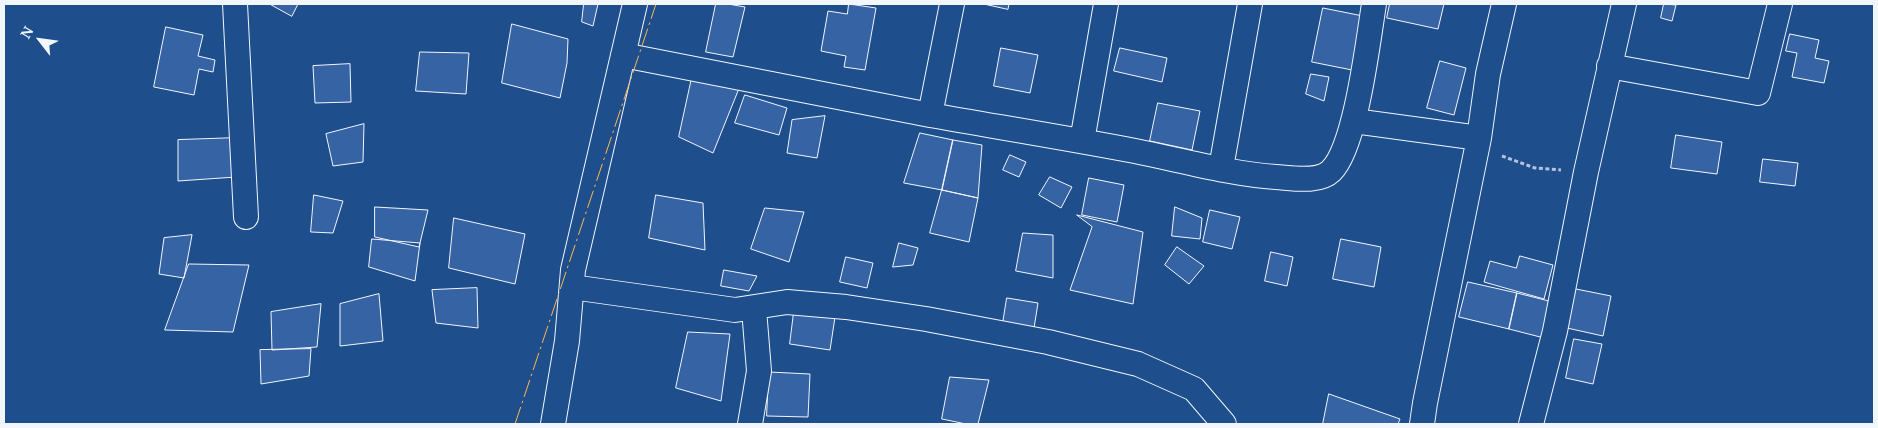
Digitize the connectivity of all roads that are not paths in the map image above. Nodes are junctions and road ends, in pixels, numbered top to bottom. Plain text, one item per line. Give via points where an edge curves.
1 (235, 4) edge
2 (635, 4) edge
3 (952, 4) edge
4 (1106, 4) edge
5 (1250, 4) edge
6 (1374, 4) edge
7 (1504, 4) edge
8 (1624, 4) edge
9 (1780, 4) edge
10 (623, 54) junction
11 (1609, 66) junction
12 (930, 115) junction
13 (1354, 121) junction
14 (1479, 138) junction
15 (1082, 141) junction
16 (1221, 168) junction
17 (246, 217) dead end
18 (572, 287) junction
19 (754, 308) junction
20 (553, 424) edge
21 (750, 424) edge
22 (1224, 424) edge
23 (1422, 424) edge
24 (1531, 424) edge

1 - 17 street
2 - 10 street
3 - 12 street
4 - 15 street
5 - 16 street
6 - 13 street
7 - 14 street via 1488,74
8 - 11 street
9 - 11 street via 1758,93
10 - 12 street
10 - 18 street via 573,270
11 - 24 street via 1555,331
12 - 15 street
13 - 14 street
13 - 16 street via 1338,162 1323,176 1276,177
14 - 23 street
15 - 16 street
18 - 19 street via 735,310
18 - 20 street
19 - 21 street via 758,371
19 - 22 street via 787,302 846,307 1048,342 1138,364 1194,390

